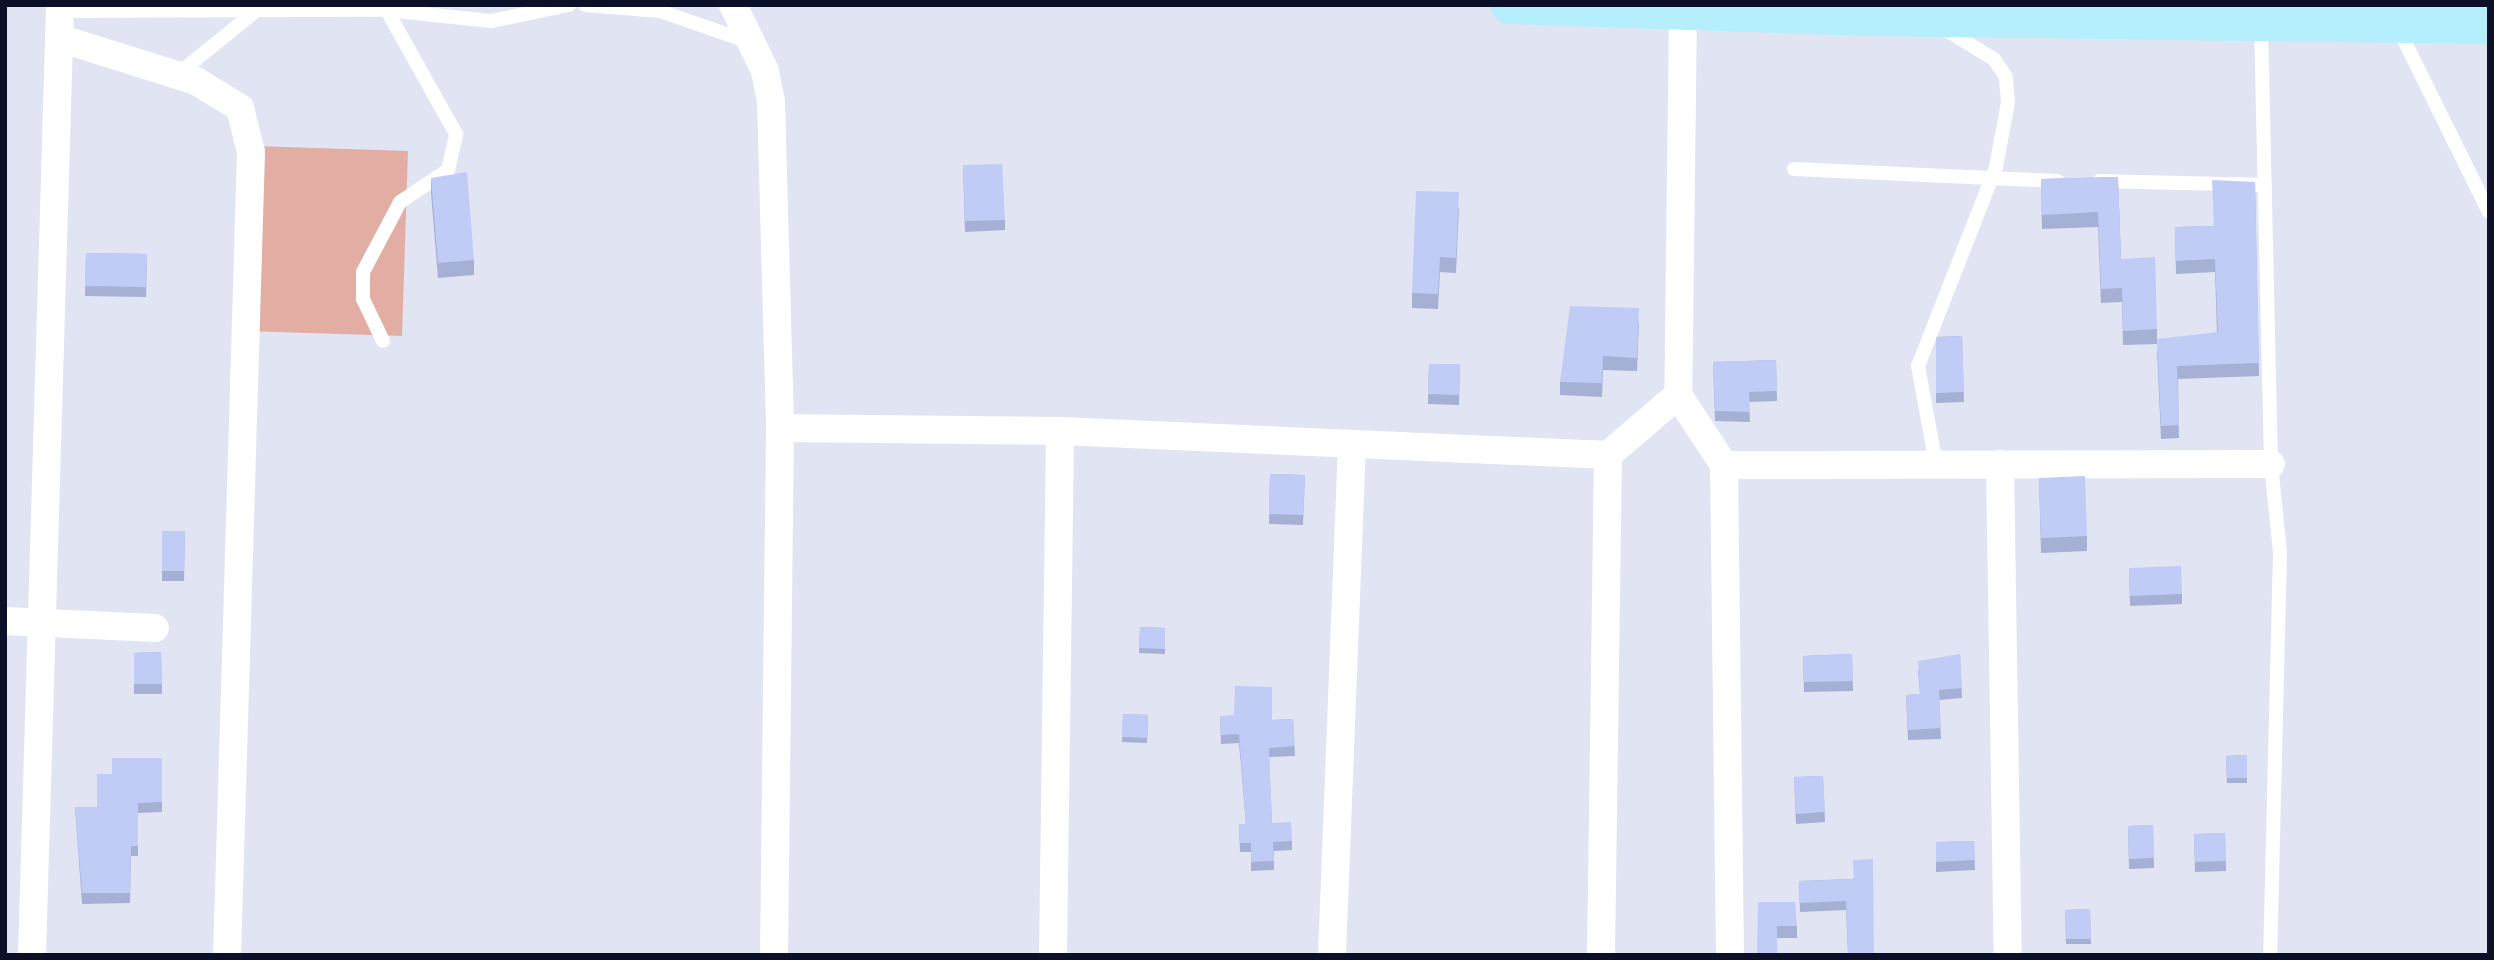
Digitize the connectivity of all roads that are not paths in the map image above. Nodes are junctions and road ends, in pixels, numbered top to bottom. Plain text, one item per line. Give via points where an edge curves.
1 (569, 5) edge
2 (585, 5) edge
3 (733, 5) edge
4 (1510, 5) edge
5 (385, 8) edge
6 (1683, 10) junction
7 (1869, 11) edge
8 (252, 14) junction
9 (2396, 15) edge
10 (59, 18) edge
11 (1927, 18) junction
12 (2261, 24) junction
13 (2489, 25) edge
14 (750, 43) junction
15 (178, 74) junction
16 (1794, 169) dead end
17 (1992, 179) junction
18 (2265, 185) junction
19 (2489, 212) edge
20 (383, 341) dead end
21 (1678, 395) junction
22 (780, 428) junction
23 (1060, 431) junction
24 (1352, 444) junction
25 (1608, 455) junction
26 (1936, 464) junction
27 (2000, 464) junction
28 (2271, 464) junction
29 (1724, 465) junction
30 (5, 621) edge
31 (43, 623) junction
32 (155, 628) dead end
33 (32, 955) edge
34 (227, 955) edge
35 (774, 955) edge
36 (1053, 955) edge
37 (1332, 955) edge
38 (1601, 955) edge
39 (1730, 955) edge
40 (2008, 955) edge
41 (2270, 955) edge

1 - 5 lane via 491,21
2 - 14 lane via 660,11
3 - 14 street
4 - 6 main road
5 - 8 lane
5 - 20 lane via 456,134 448,170 400,202 363,272 363,299
6 - 7 main road
6 - 21 street
7 - 11 main road
8 - 10 lane
8 - 15 lane
9 - 12 main road
9 - 13 main road
9 - 19 lane
10 - 15 street
10 - 31 street
11 - 12 main road
11 - 17 lane via 1994,59 2006,77 2006,134
12 - 18 lane
14 - 22 street via 771,102
15 - 34 street via 240,108 251,152
16 - 17 lane
17 - 18 lane
17 - 26 lane via 1918,366
18 - 28 lane
21 - 25 street
21 - 29 street
22 - 23 street
22 - 35 street
23 - 24 street
23 - 36 street
24 - 25 street
24 - 37 street
25 - 38 street
26 - 27 street
26 - 29 street
27 - 28 street
27 - 40 street
28 - 41 lane via 2280,552
29 - 39 street
30 - 31 street
31 - 32 street
31 - 33 street

